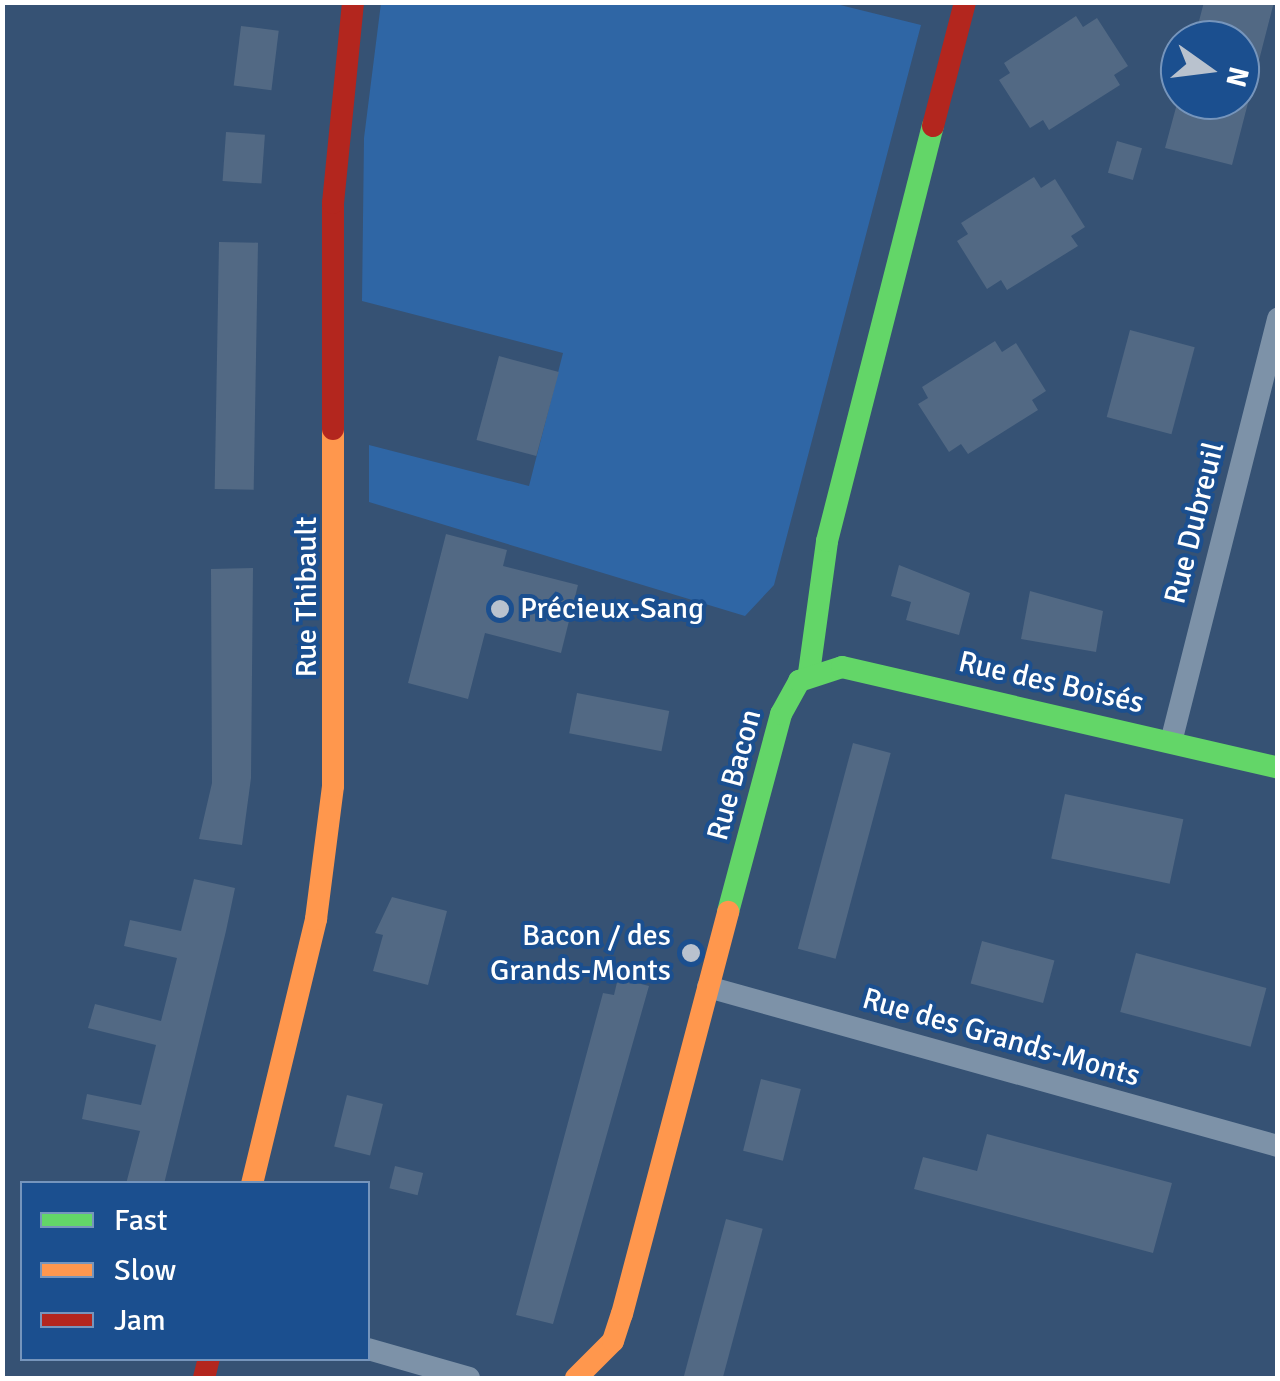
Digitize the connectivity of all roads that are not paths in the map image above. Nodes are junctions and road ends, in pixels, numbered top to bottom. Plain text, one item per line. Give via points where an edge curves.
1 (354, 2) edge
2 (965, 2) edge
3 (1278, 318) edge
4 (809, 673) junction
5 (1171, 742) junction
6 (1278, 768) edge
7 (708, 987) junction
8 (1278, 1146) edge
9 (253, 1181) edge
10 (370, 1350) edge
11 (469, 1378) edge
12 (576, 1378) edge

1 - 9 street, Rue Thibault via 333,203 333,786 316,919
2 - 4 street, Rue Bacon via 827,542
3 - 5 street, Rue Dubreuil
4 - 5 street, Rue des Boisés via 842,667
4 - 7 street, Rue Bacon via 781,714
5 - 6 street, Rue des Boisés
7 - 8 street, Rue des Grands-Monts
7 - 12 street, Rue Bacon via 613,1342
10 - 11 street

